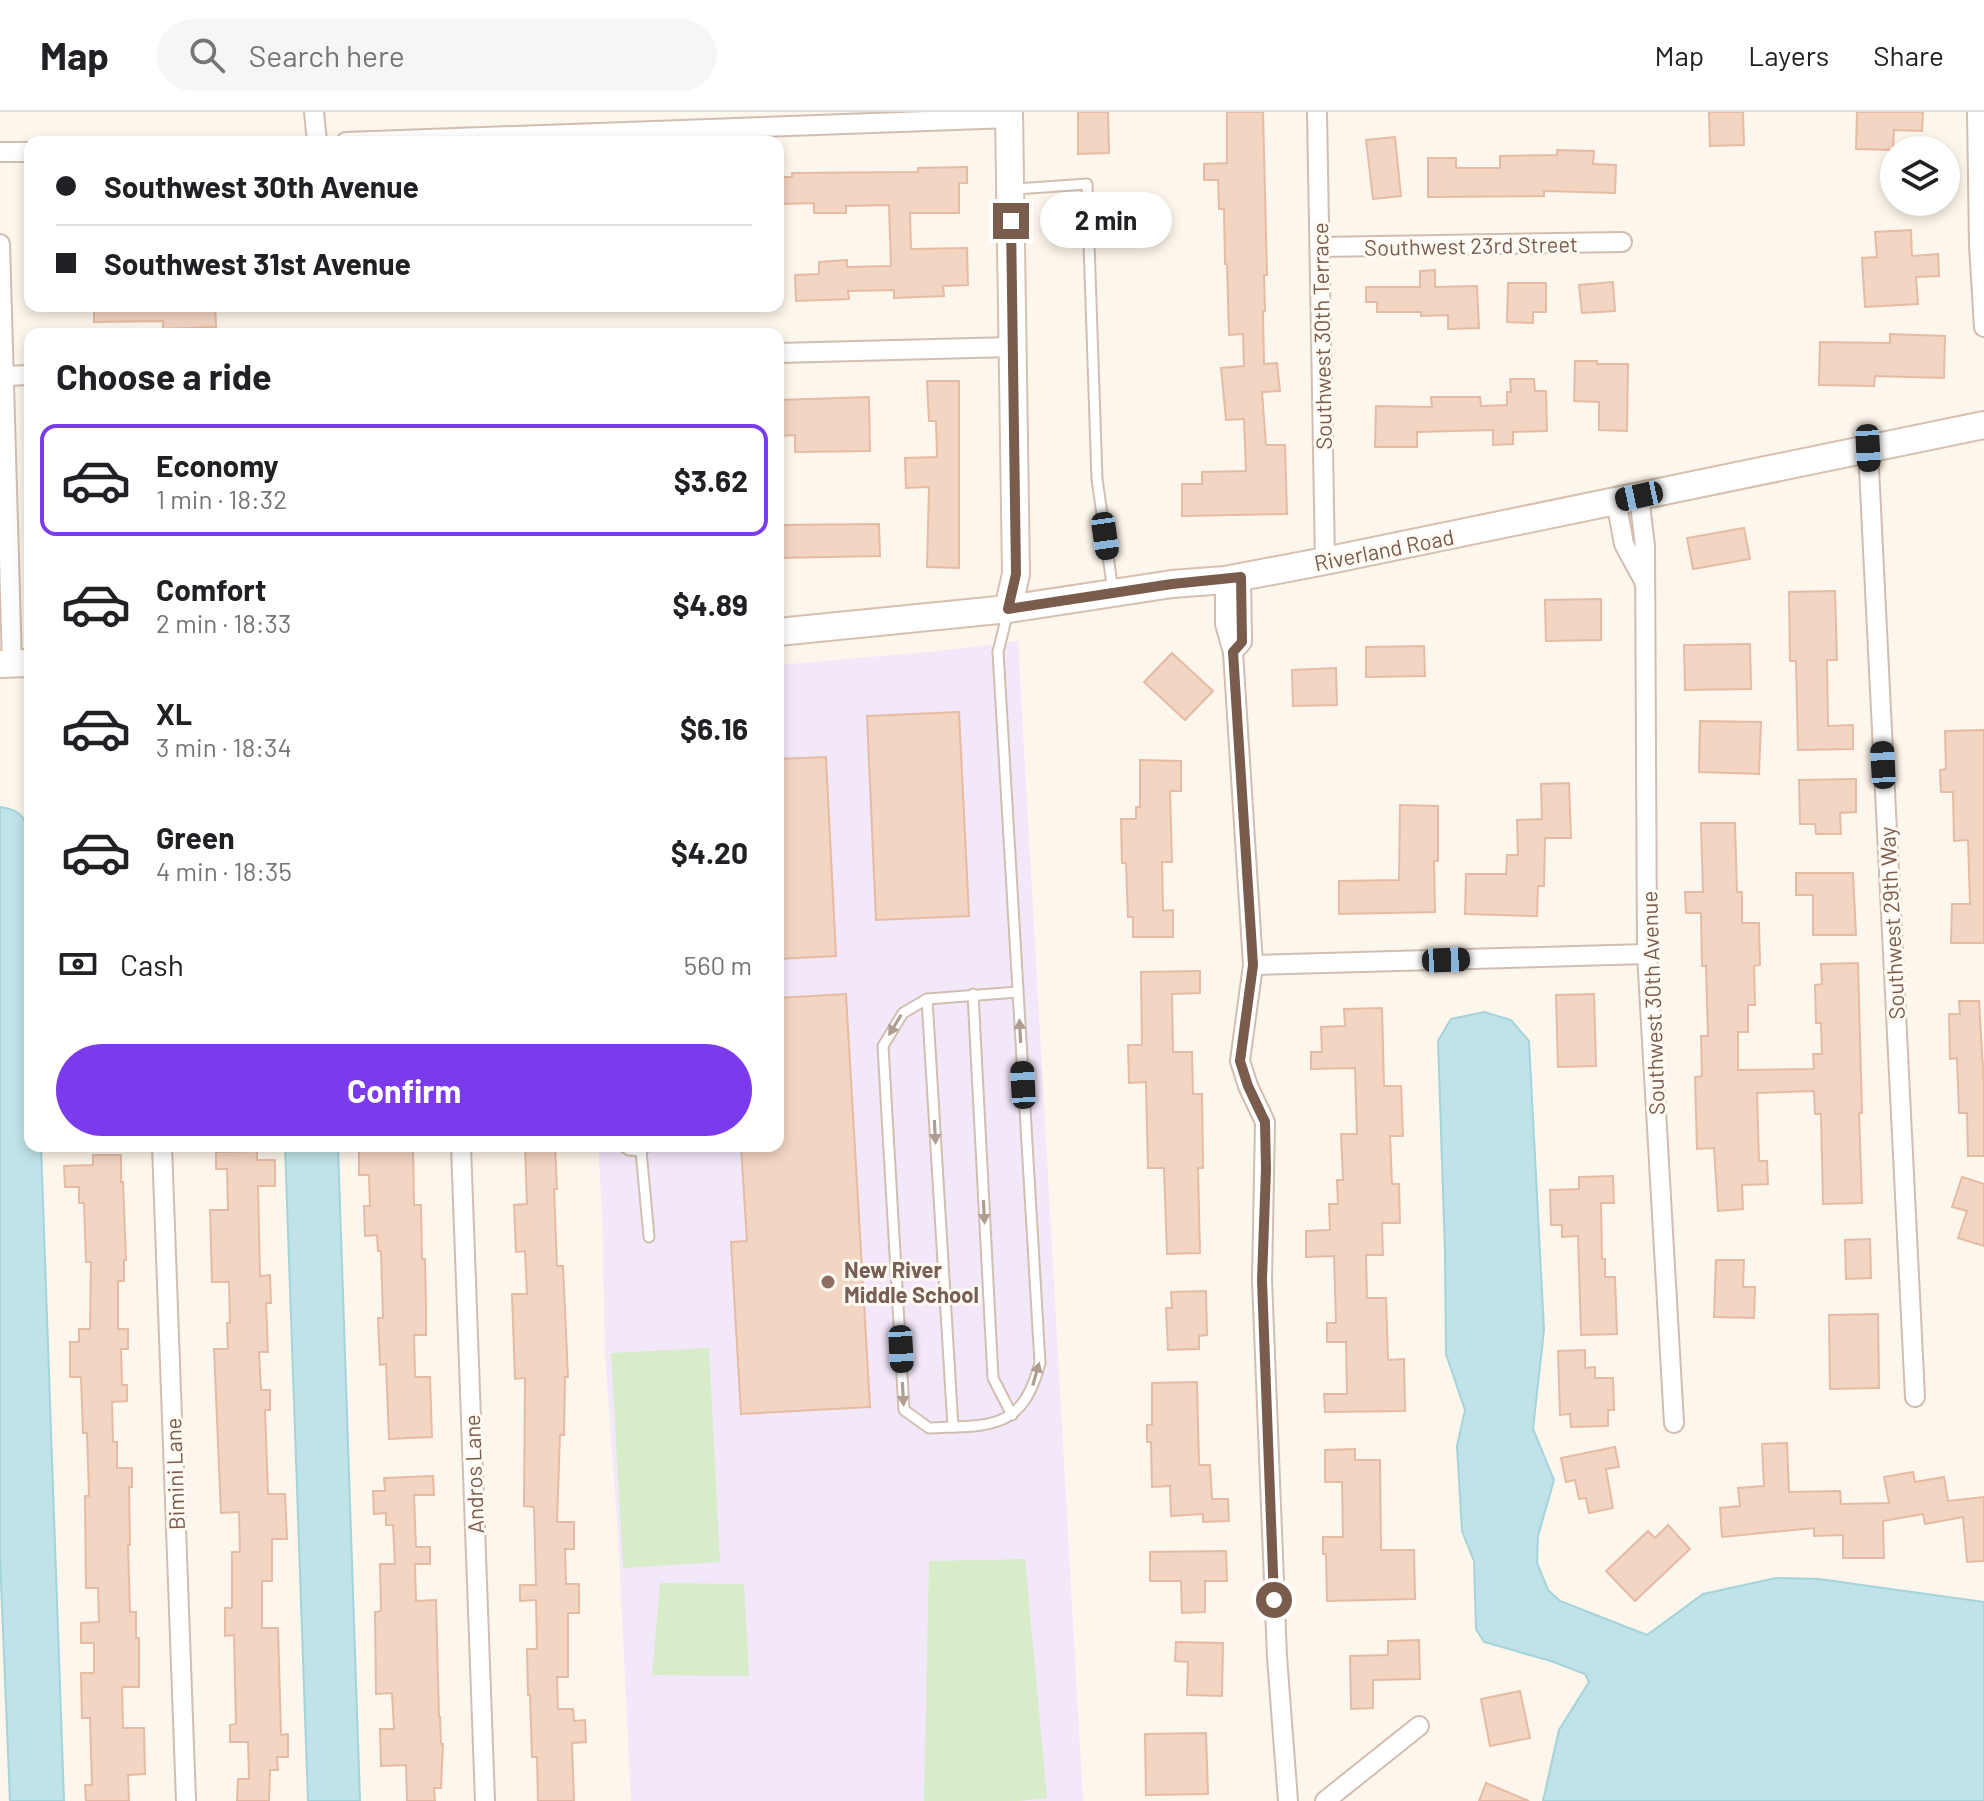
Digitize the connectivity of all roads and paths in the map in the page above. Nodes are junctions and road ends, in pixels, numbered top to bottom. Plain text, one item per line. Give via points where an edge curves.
1 (314, 112) edge
2 (1317, 112) edge
3 (1977, 112) edge
4 (1010, 115) edge
5 (316, 136) edge
6 (494, 136) edge
7 (0, 152) edge
8 (24, 152) edge
9 (1010, 189) junction
10 (1622, 242) dead end
11 (0, 244) edge
12 (1320, 247) junction
13 (1984, 327) edge
14 (1012, 347) junction
15 (784, 353) edge
16 (24, 377) edge
17 (3, 385) edge
18 (1984, 425) edge
19 (1868, 448) junction
20 (1628, 499) junction
21 (1325, 561) junction
22 (1233, 578) junction
23 (1113, 594) junction
24 (1008, 609) junction
25 (784, 631) edge
26 (14, 664) edge
27 (1647, 954) junction
28 (1253, 965) junction
29 (1018, 992) junction
30 (973, 994) junction
31 (927, 999) junction
32 (162, 1152) edge
33 (461, 1152) edge
34 (644, 1152) edge
35 (649, 1237) dead end
36 (1915, 1397) dead end
37 (1012, 1415) junction
38 (1674, 1423) dead end
39 (953, 1427) junction
40 (1419, 1726) dead end
41 (186, 1801) edge
42 (485, 1801) edge
43 (1288, 1801) edge
44 (1325, 1801) edge

1 - 5 street
2 - 12 street, Southwest 30th Terrace
3 - 13 street
4 - 6 street
4 - 9 street
7 - 8 street
9 - 14 street
9 - 23 lane via 1087,184 1097,479
10 - 12 street, Southwest 23rd Street
11 - 17 street
12 - 21 street, Southwest 30th Terrace
14 - 15 street
14 - 24 street via 1016,574
16 - 17 street
17 - 26 street
18 - 19 street, Riverland Road
19 - 20 street, Riverland Road
19 - 36 street, Southwest 29th Way
20 - 21 street, Riverland Road
20 - 27 street, Southwest 30th Avenue via 1645,546
21 - 22 street, Riverland Road
22 - 23 street, Riverland Road
22 - 28 street via 1242,642 1233,652
23 - 24 street, Riverland Road
24 - 25 street, Riverland Road
24 - 29 lane via 998,652
27 - 28 street
27 - 38 street, Southwest 30th Avenue
28 - 43 street via 1240,1061 1265,1122 1265,1387
29 - 30 lane
37 -> 29 lane via 1035,1383 1040,1363
30 - 31 lane
30 -> 37 lane via 993,1378
31 -> 39 lane
31 -> 39 lane via 903,1013 883,1046 902,1378 904,1410 929,1428
32 - 41 street, Bimini Lane
33 - 42 street, Andros Lane
34 - 35 lane
37 - 39 lane via 993,1424
40 - 44 street

